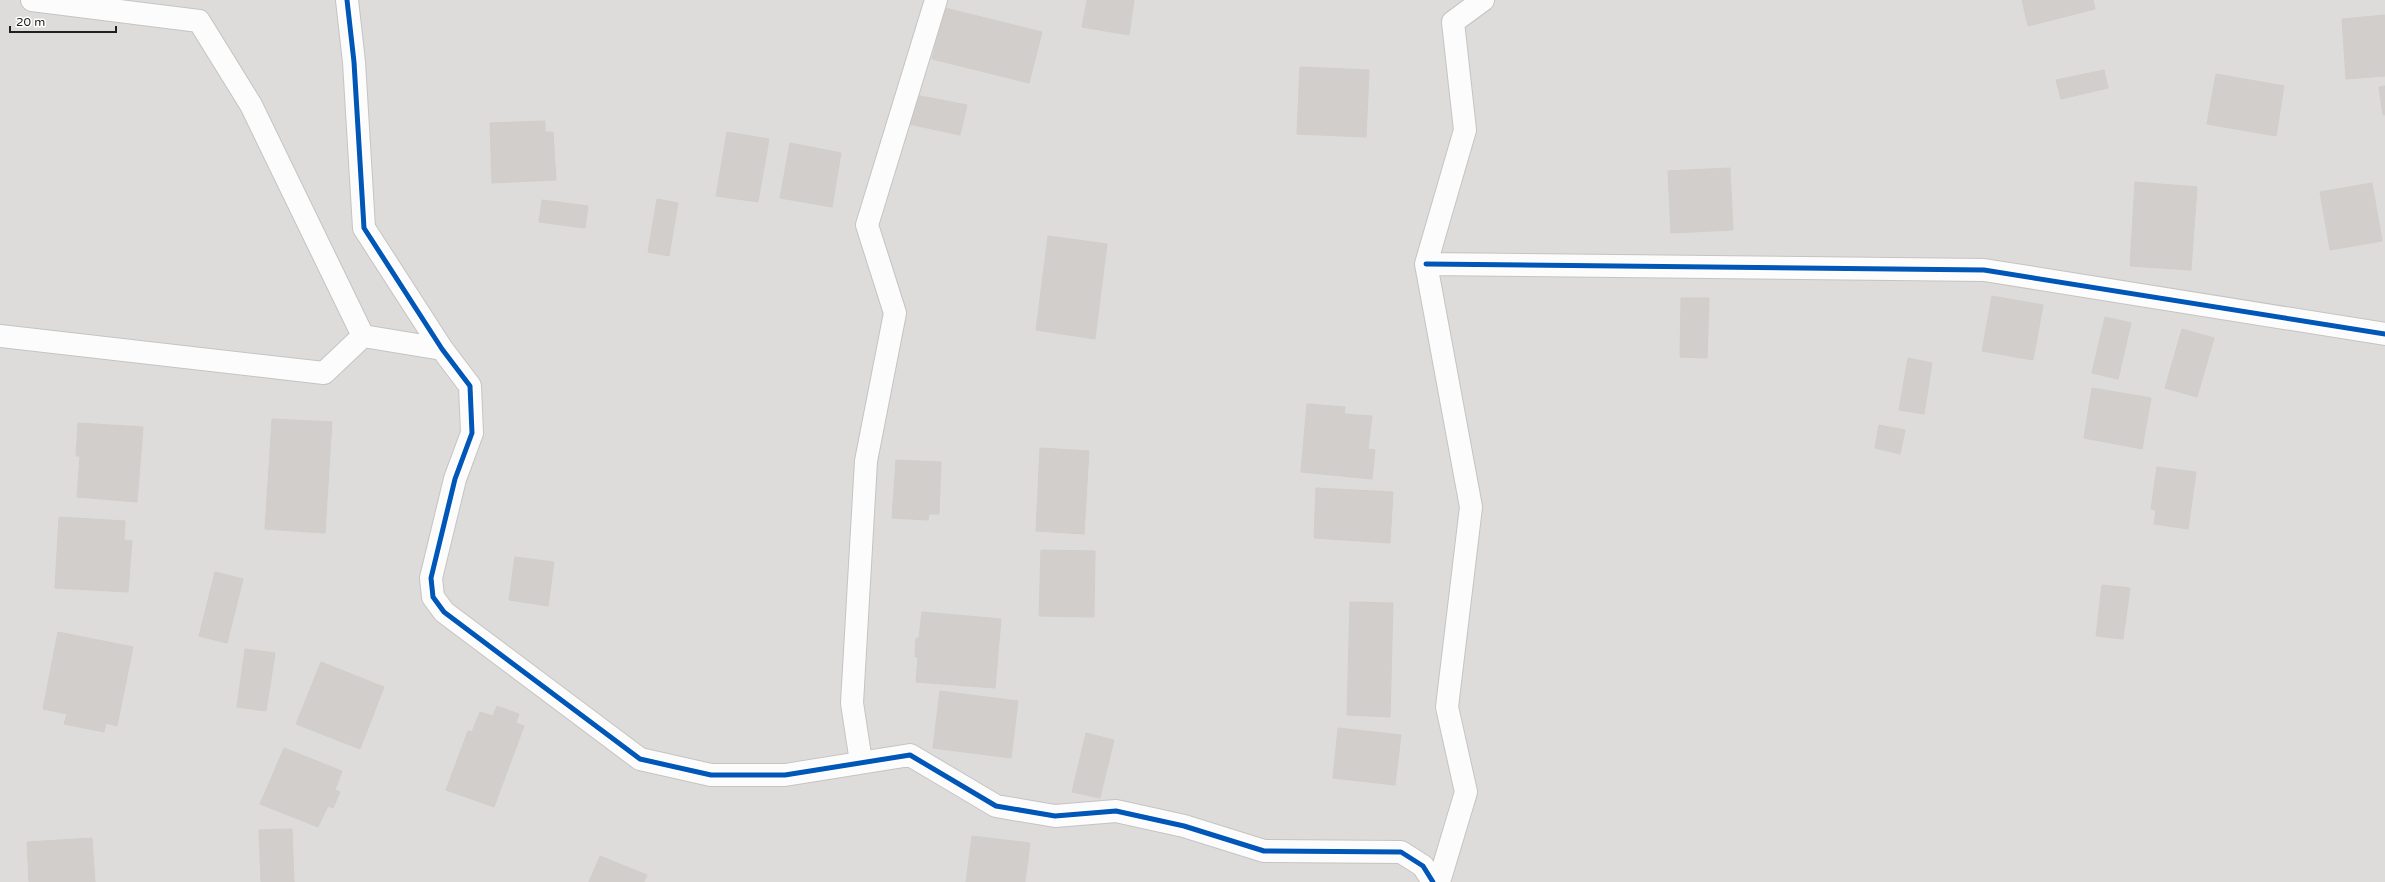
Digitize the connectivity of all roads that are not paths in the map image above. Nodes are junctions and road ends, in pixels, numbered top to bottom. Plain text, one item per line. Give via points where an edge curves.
1 (32, 0) edge
2 (347, 0) edge
3 (936, 0) edge
4 (1483, 0) edge
5 (1426, 264) junction
6 (2385, 334) edge
7 (0, 336) edge
8 (364, 336) junction
9 (442, 349) junction
10 (861, 762) junction
11 (1433, 882) edge
12 (1439, 882) edge

1 - 8 street via 199,21 251,105
2 - 9 street via 354,62 364,228
3 - 10 street via 867,226 895,313 866,461 852,703
4 - 5 street via 1453,22 1465,130
5 - 6 street via 1984,270
5 - 12 street via 1471,507 1447,707 1466,792
7 - 8 street via 324,373
8 - 9 street
9 - 10 street via 470,386 472,433 455,480 430,578 433,597 444,612 640,759 711,775 785,775
10 - 11 street via 910,755 996,806 1055,816 1116,811 1184,826 1264,850 1401,852 1423,866

